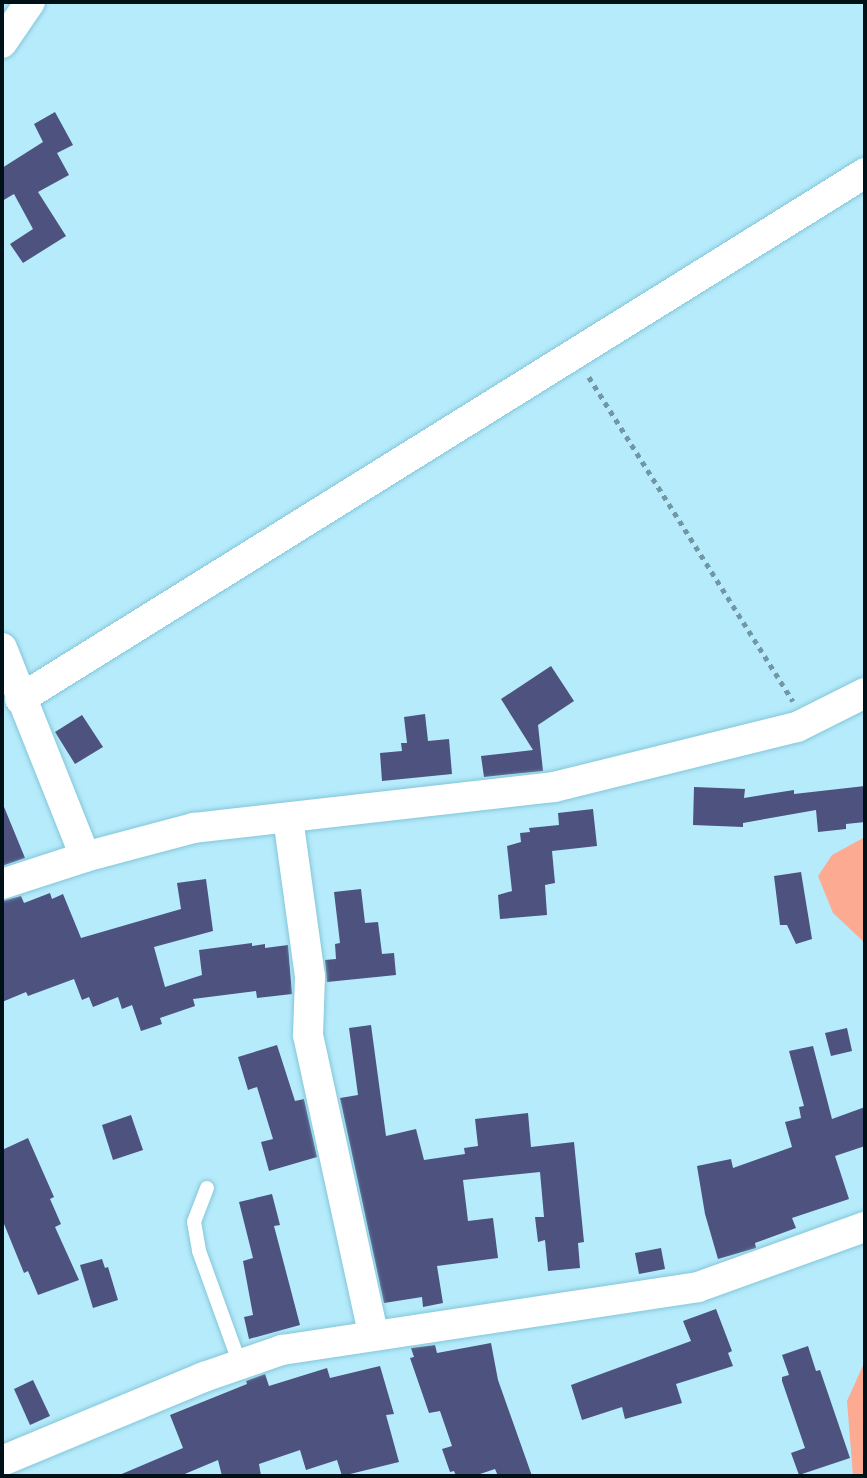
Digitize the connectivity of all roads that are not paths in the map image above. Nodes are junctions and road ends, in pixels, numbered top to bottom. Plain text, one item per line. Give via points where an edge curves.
1 (30, 2) edge
2 (2, 43) edge
3 (865, 173) edge
4 (2, 648) edge
5 (865, 693) edge
6 (15, 702) junction
7 (288, 818) junction
8 (85, 857) junction
9 (2, 884) edge
10 (207, 1188) dead end
11 (865, 1227) edge
12 (373, 1334) junction
13 (240, 1364) junction
14 (2, 1463) edge
15 (6, 1476) edge

1 - 2 street
3 - 6 street
4 - 6 street
5 - 7 street via 807,722 554,787
6 - 8 street
7 - 8 street via 194,828
7 - 12 street via 310,976 308,1035
8 - 9 street
10 - 13 lane via 194,1222 199,1251
11 - 12 street via 698,1287
12 - 13 street via 282,1350
13 - 14 street
14 - 15 street

